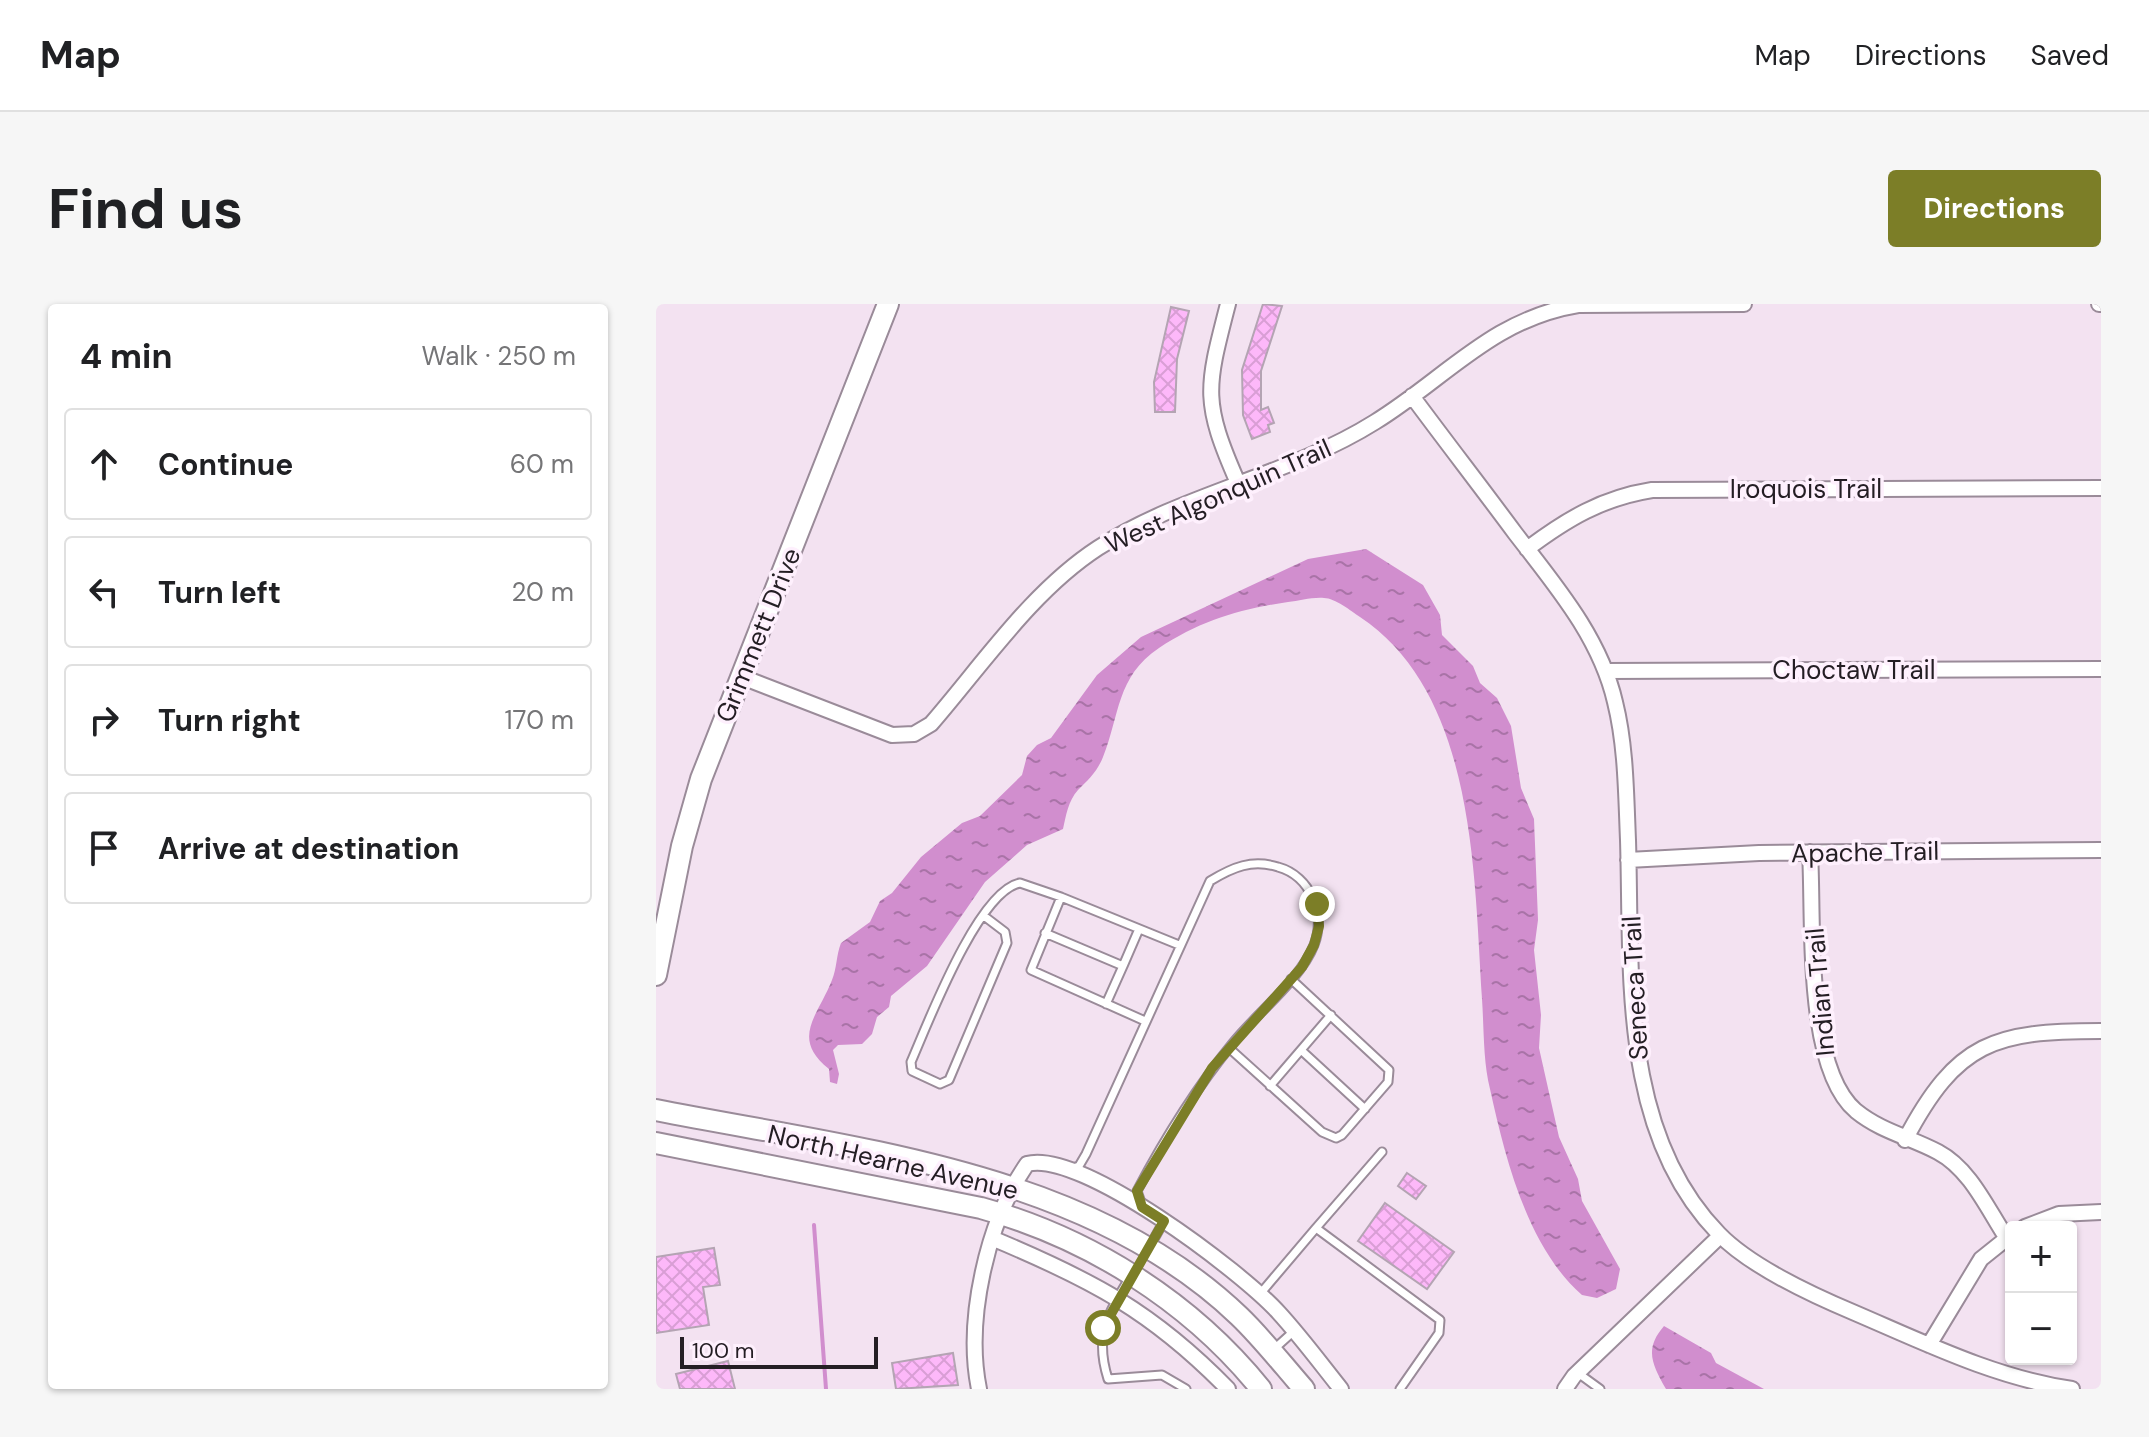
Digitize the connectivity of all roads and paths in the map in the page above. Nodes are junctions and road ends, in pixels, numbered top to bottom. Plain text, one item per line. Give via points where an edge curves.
1 (888, 304) edge
2 (1228, 304) edge
3 (1624, 304) edge
4 (1744, 304) edge
5 (1412, 396) junction
6 (1238, 483) junction
7 (2101, 488) edge
8 (1527, 549) junction
9 (2101, 669) edge
10 (1606, 671) junction
11 (742, 677) junction
12 (2101, 850) edge
13 (1810, 852) junction
14 (1628, 860) junction
15 (1061, 897) junction
16 (984, 916) junction
17 (1139, 929) junction
18 (1045, 933) junction
19 (1179, 945) junction
20 (1123, 966) junction
21 (656, 975) edge
22 (1291, 979) junction
23 (1106, 1004) junction
24 (1331, 1015) junction
25 (1145, 1021) junction
26 (2101, 1031) edge
27 (1229, 1048) junction
28 (1301, 1050) junction
29 (1270, 1086) junction
30 (1365, 1109) junction
31 (656, 1110) edge
32 (1905, 1140) junction
33 (656, 1143) edge
34 (1382, 1152) dead end
35 (1069, 1170) junction
36 (1012, 1187) junction
37 (1142, 1207) junction
38 (2101, 1212) edge
39 (1003, 1214) junction
40 (1164, 1221) junction
41 (2041, 1221) edge
42 (1316, 1228) junction
43 (2005, 1231) edge
44 (1720, 1236) junction
45 (994, 1239) junction
46 (2005, 1239) edge
47 (1149, 1248) junction
48 (1131, 1275) junction
49 (1259, 1296) junction
50 (1119, 1297) junction
51 (1294, 1331) junction
52 (1929, 1345) junction
53 (1271, 1352) junction
54 (1248, 1372) junction
55 (1578, 1373) junction
56 (979, 1389) edge
57 (1186, 1389) edge
58 (1230, 1389) edge
59 (1261, 1389) edge
60 (1304, 1389) edge
61 (1341, 1389) edge
62 (1400, 1389) edge
63 (1565, 1389) edge
64 (1600, 1389) edge
65 (2072, 1389) edge

1 - 11 street, Grimmett Drive
2 - 6 street via 1211,370 1210,399 1215,428
3 - 4 street, West Algonquin Trail
3 - 5 street, West Algonquin Trail via 1578,305 1522,320
5 - 6 street, West Algonquin Trail via 1343,440
5 - 8 street, Seneca Trail
6 - 11 street, West Algonquin Trail via 1129,531 1073,566 931,724 914,734 892,735
7 - 8 street, Iroquois Trail via 1652,490 1586,509
8 - 10 street, Seneca Trail via 1591,639
9 - 10 street, Choctaw Trail
10 - 14 street, Seneca Trail via 1620,729
11 - 21 street, Grimmett Drive via 692,807
12 - 13 street, Apache Trail
13 - 14 street, Apache Trail
13 - 32 street, Indian Trail via 1819,1028 1826,1065 1847,1102
14 - 44 street, Seneca Trail via 1638,1059 1647,1106 1664,1154
15 - 16 lane via 1016,884 998,894
15 - 17 lane
15 - 18 lane
16 - 16 lane via 956,960 911,1062 912,1071 940,1084 949,1080 1008,939
17 - 19 lane
17 - 20 lane
18 - 20 lane
18 - 23 lane via 1031,970
19 - 22 lane via 1210,881 1259,861 1285,868 1317,904 1319,926 1314,945
19 - 25 lane
20 - 23 lane
22 - 24 lane
22 - 27 lane
23 - 25 lane
24 - 28 lane
24 - 30 lane via 1389,1070 1388,1082
25 - 35 lane via 1086,1154
26 - 32 street via 2037,1031 1988,1045 1966,1058 1929,1099
27 - 29 lane
27 - 37 lane via 1151,1164 1137,1191
28 - 29 lane
28 - 30 lane
29 - 30 lane via 1314,1126 1336,1138
31 - 36 street, North Hearne Avenue
32 - 43 street, Indian Trail via 1958,1166
33 - 39 street, North Hearne Avenue
34 - 42 lane
35 - 36 street via 1041,1160 1027,1164
35 - 37 street
36 - 39 street
36 - 47 street, North Hearne Avenue via 1094,1217
37 - 40 street
38 - 41 street via 2059,1214
39 - 45 street
39 - 48 street, North Hearne Avenue via 1065,1239
40 - 47 lane
40 - 49 street
42 - 49 lane
42 - 62 lane via 1440,1320 1439,1333
44 - 52 street, Seneca Trail via 1813,1296
44 - 55 street
45 - 50 street
45 - 56 street via 974,1314
46 - 52 street via 1981,1259
47 - 48 street
47 - 53 street, North Hearne Avenue via 1239,1316
48 - 50 lane
48 - 54 street, North Hearne Avenue via 1206,1329
49 - 51 street
50 - 57 lane via 1103,1328 1100,1355 1108,1379 1162,1375
50 - 58 street
51 - 53 lane
51 - 61 street
52 - 65 street, Seneca Trail via 1992,1370
53 - 54 street
53 - 60 street, North Hearne Avenue
54 - 58 lane
54 - 59 street, North Hearne Avenue
55 - 63 street
55 - 64 lane

